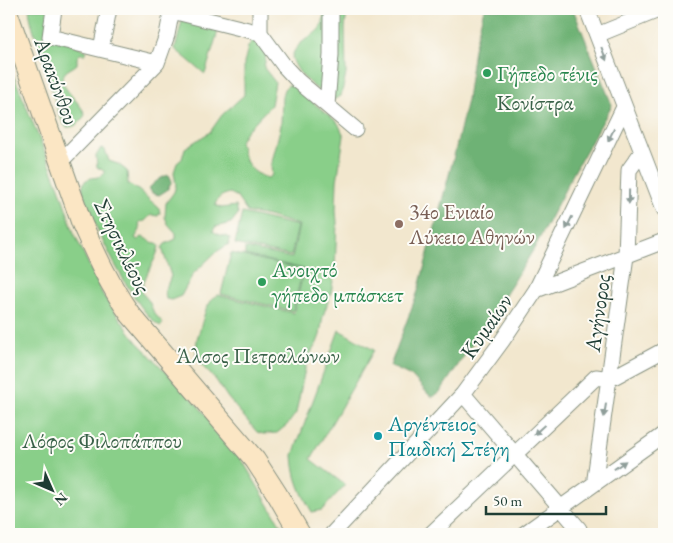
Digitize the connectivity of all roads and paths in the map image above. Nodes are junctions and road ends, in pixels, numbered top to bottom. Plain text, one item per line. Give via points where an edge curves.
1 (54, 9) edge
2 (109, 9) edge
3 (260, 9) edge
4 (331, 9) edge
5 (587, 9) edge
6 (659, 9) edge
7 (172, 10) edge
8 (9, 17) edge
9 (260, 33) junction
10 (597, 35) junction
11 (101, 50) junction
12 (157, 63) junction
13 (327, 104) junction
14 (624, 108) junction
15 (355, 129) dead end
16 (642, 152) junction
17 (61, 161) junction
18 (664, 208) edge
19 (664, 241) edge
20 (626, 256) junction
21 (536, 290) junction
22 (664, 350) edge
23 (610, 378) junction
24 (463, 394) junction
25 (664, 434) edge
26 (514, 453) junction
27 (597, 482) junction
28 (561, 508) junction
29 (578, 532) edge
30 (300, 534) edge
31 (332, 534) edge
32 (431, 534) edge
33 (524, 534) edge

1 - 11 street via 50,37
2 - 11 street
3 - 9 street
4 - 13 street
5 - 10 street
6 - 10 street
7 - 9 street
7 - 12 street
8 - 17 street, Αρακύνθου
9 - 13 street via 298,82
10 -> 14 street
11 - 12 street
12 - 17 street
13 - 15 street
14 - 16 street
14 -> 21 street, Κυμαίων
16 - 18 street
16 -> 20 street, Αγήνορος via 629,170
17 - 30 street, Στησικλέους via 82,224 123,305 255,460
19 - 20 street
20 - 21 street
20 - 23 street, Αγήνορος
21 - 24 street, Κυμαίων
22 - 23 street
23 -> 26 street via 596,377
23 -> 27 street, Αγήνορος via 594,478
24 - 26 street
24 - 31 street, Κυμαίων
27 -> 25 street
26 - 28 street
26 - 32 street
27 - 28 street
28 - 29 street
28 - 33 street

